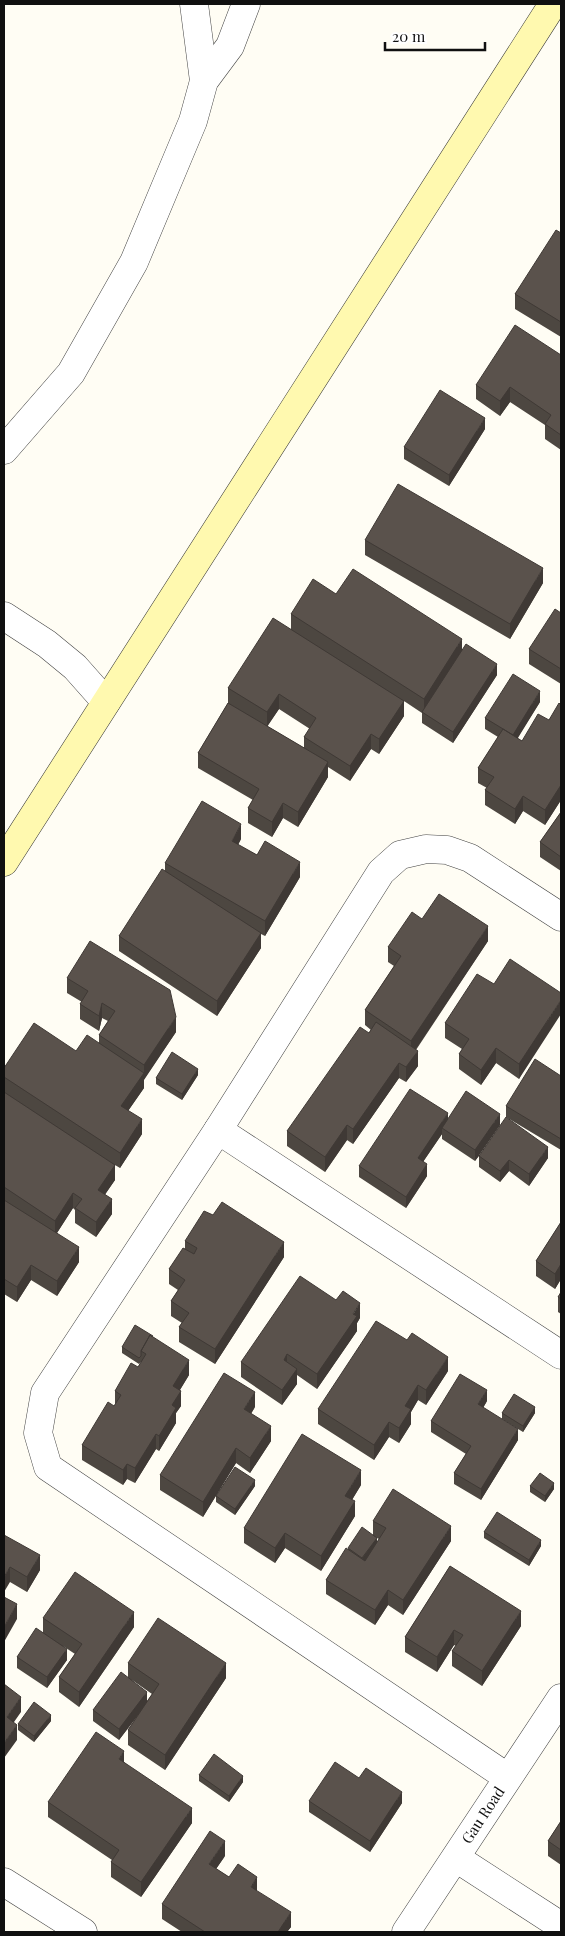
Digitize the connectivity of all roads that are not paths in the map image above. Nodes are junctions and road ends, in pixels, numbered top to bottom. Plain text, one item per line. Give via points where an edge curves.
1 (194, 4) edge
2 (246, 4) edge
3 (553, 4) edge
4 (204, 81) junction
5 (6, 448) edge
6 (4, 473) edge
7 (4, 616) edge
8 (106, 702) junction
9 (4, 862) edge
10 (561, 917) edge
11 (218, 1130) junction
12 (561, 1355) edge
13 (561, 1698) edge
14 (507, 1777) junction
15 (456, 1858) junction
16 (4, 1882) edge
17 (561, 1926) edge
18 (83, 1932) edge
19 (406, 1932) edge

1 - 4 street
2 - 4 street via 230,46
3 - 8 main road
4 - 5 street via 193,121 134,262 71,373
5 - 6 street
7 - 8 street via 75,667
8 - 9 main road
10 - 11 street via 470,858 447,850 426,849 400,855 381,872
11 - 12 street
11 - 14 street via 45,1393 38,1434 48,1467
13 - 14 street, Gau Road
14 - 15 street, Gau Road
15 - 17 street
15 - 19 street, Gau Road
16 - 18 street

